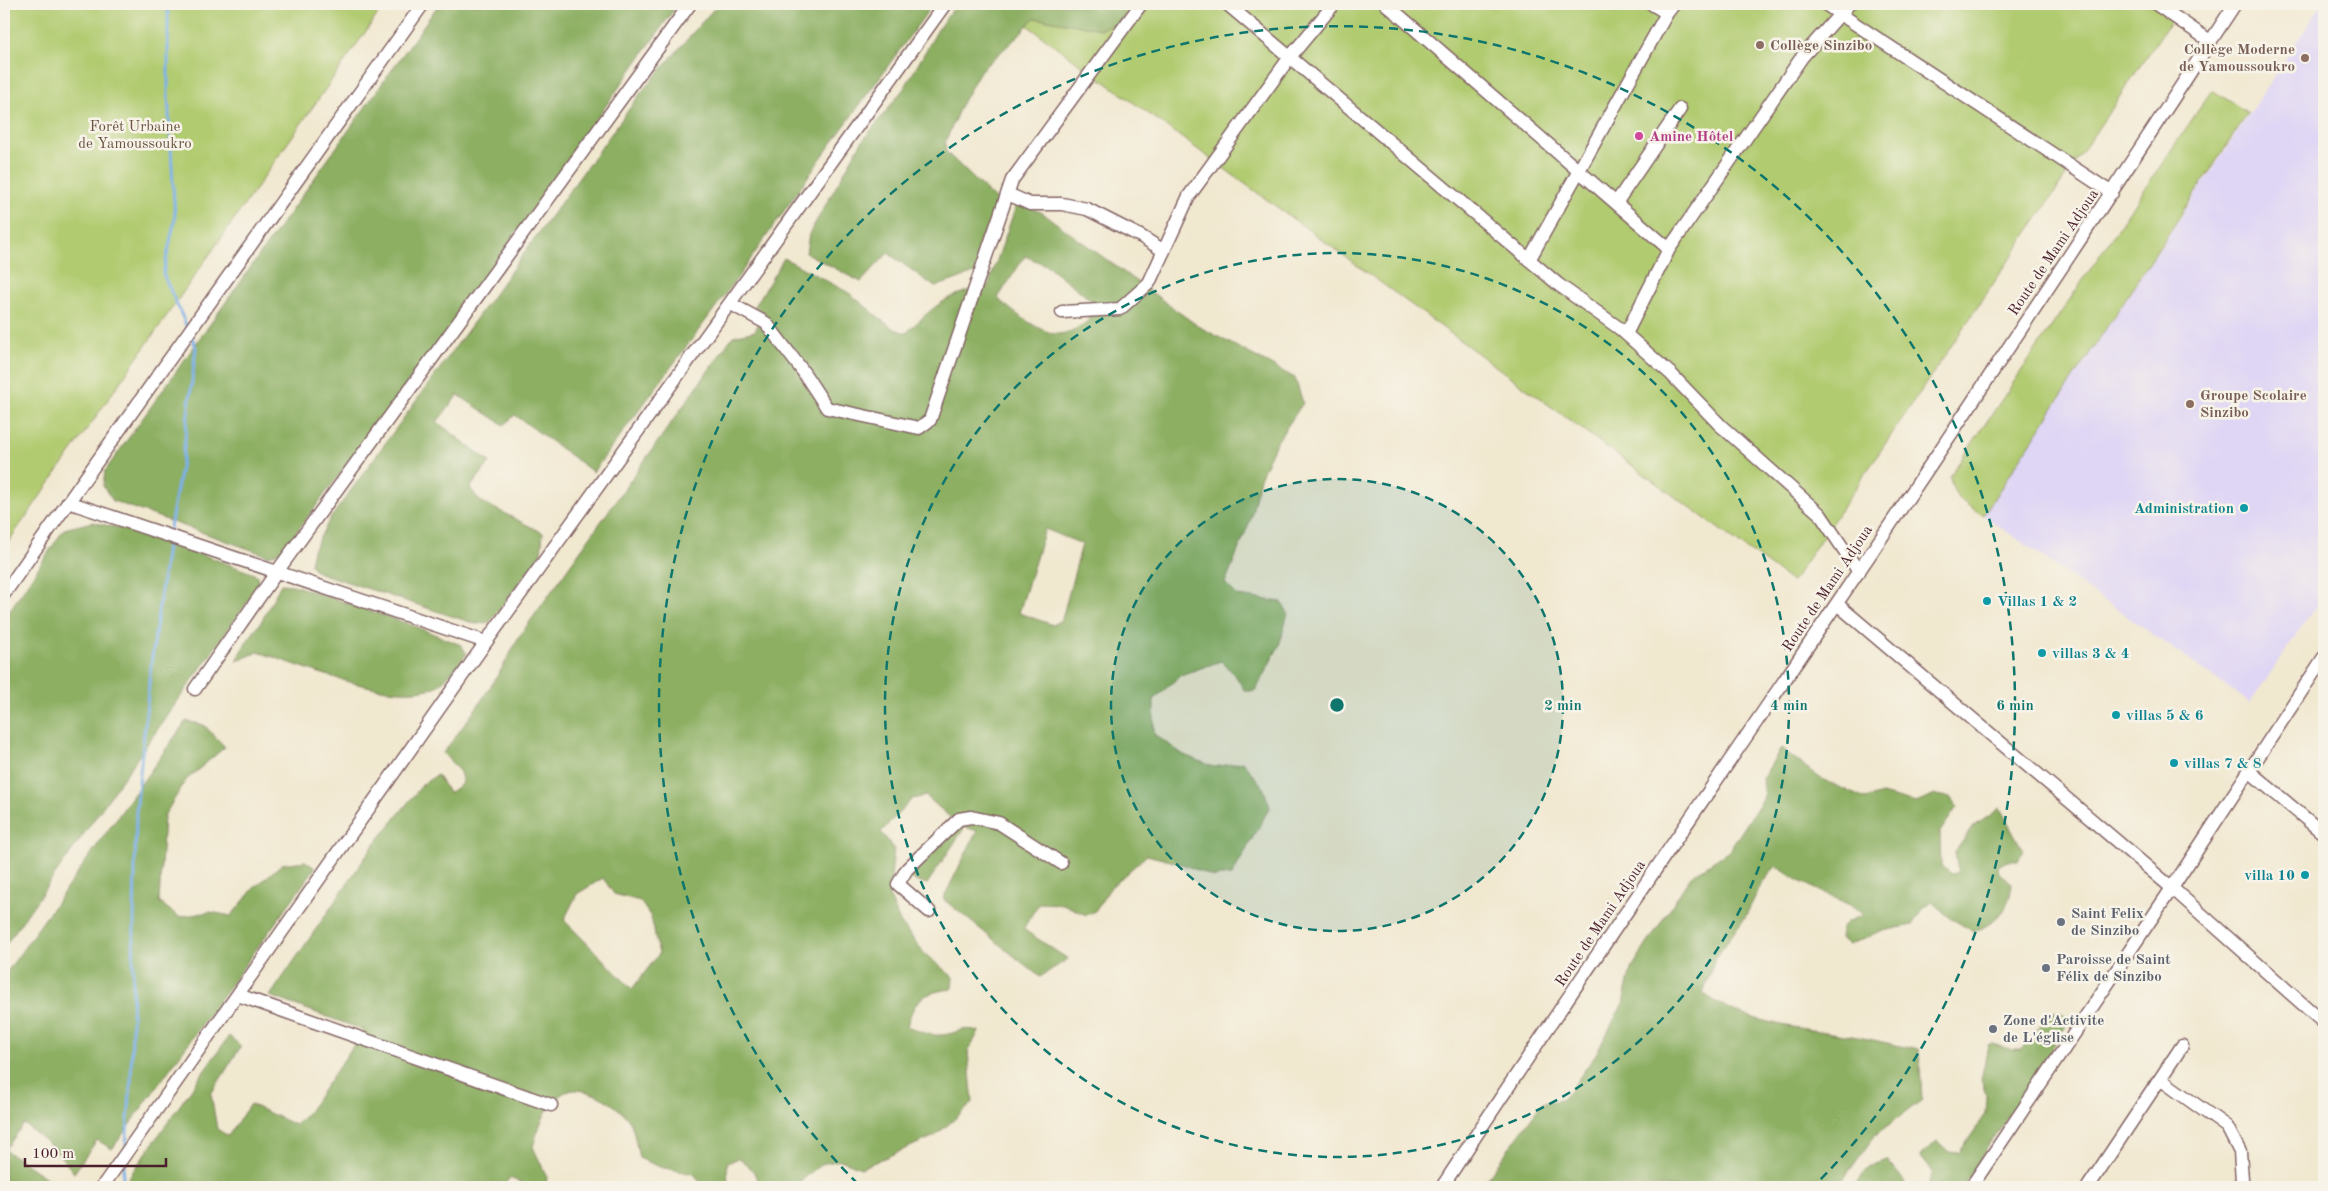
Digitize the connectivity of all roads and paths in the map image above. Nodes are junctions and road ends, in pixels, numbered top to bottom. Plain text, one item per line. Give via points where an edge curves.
1 (422, 4) edge
2 (690, 4) edge
3 (945, 4) edge
4 (1141, 4) edge
5 (1227, 4) edge
6 (1334, 4) edge
7 (1386, 4) edge
8 (1652, 4) edge
9 (1825, 4) edge
10 (1849, 4) edge
11 (2156, 4) edge
12 (2235, 4) edge
13 (1670, 9) edge
14 (1841, 15) junction
15 (2210, 41) junction
16 (1290, 57) junction
17 (1680, 109) dead end
18 (1579, 172) junction
19 (2112, 193) junction
20 (1008, 194) junction
21 (1616, 203) junction
22 (1669, 249) junction
23 (1164, 251) junction
24 (1530, 260) junction
25 (731, 304) junction
26 (1062, 312) dead end
27 (1626, 334) junction
28 (68, 502) junction
29 (1859, 572) junction
30 (276, 573) junction
31 (4, 594) edge
32 (1837, 604) junction
33 (486, 642) junction
34 (2324, 656) edge
35 (194, 689) dead end
36 (2249, 770) junction
37 (2324, 834) edge
38 (1061, 863) dead end
39 (2172, 888) junction
40 (929, 910) dead end
41 (238, 995) junction
42 (2324, 1023) edge
43 (2182, 1046) dead end
44 (2160, 1078) junction
45 (550, 1105) dead end
46 (102, 1187) edge
47 (1442, 1187) edge
48 (1971, 1187) edge
49 (2088, 1187) edge
50 (2238, 1187) edge

1 - 28 street
2 - 30 street
3 - 25 street
4 - 20 street via 1012,180
5 - 16 street
6 - 16 street
7 - 18 street
8 - 13 street
9 - 14 street
10 - 14 street
11 - 15 street
12 - 15 street, Route de Mami Adjoua
13 - 18 street
14 - 19 street
14 - 22 street via 1802,57
15 - 19 street, Route de Mami Adjoua
16 - 23 street via 1189,196
16 - 24 street
17 - 21 street
18 - 21 street
18 - 24 street
19 - 29 street, Route de Mami Adjoua
20 - 23 street via 1030,204 1062,204 1087,209
20 - 25 street via 930,420 919,428 827,408 766,324
21 - 22 street
22 - 27 street
23 - 26 street via 1149,283 1120,309
24 - 27 street
25 - 33 street
27 - 29 street via 1671,374 1720,425 1820,514
28 - 30 street
28 - 31 street
29 - 32 street, Route de Mami Adjoua
30 - 33 street
30 - 35 street
32 - 39 street
32 - 47 street, Route de Mami Adjoua
33 - 41 street
34 - 36 street
36 - 37 street
36 - 39 street
38 - 40 street via 999,823 971,817 959,820 907,870 898,884
39 - 42 street
39 - 48 street
41 - 45 street
41 - 46 street
43 - 44 street
44 - 49 street
44 - 50 street via 2227,1128 2240,1152 2242,1180

